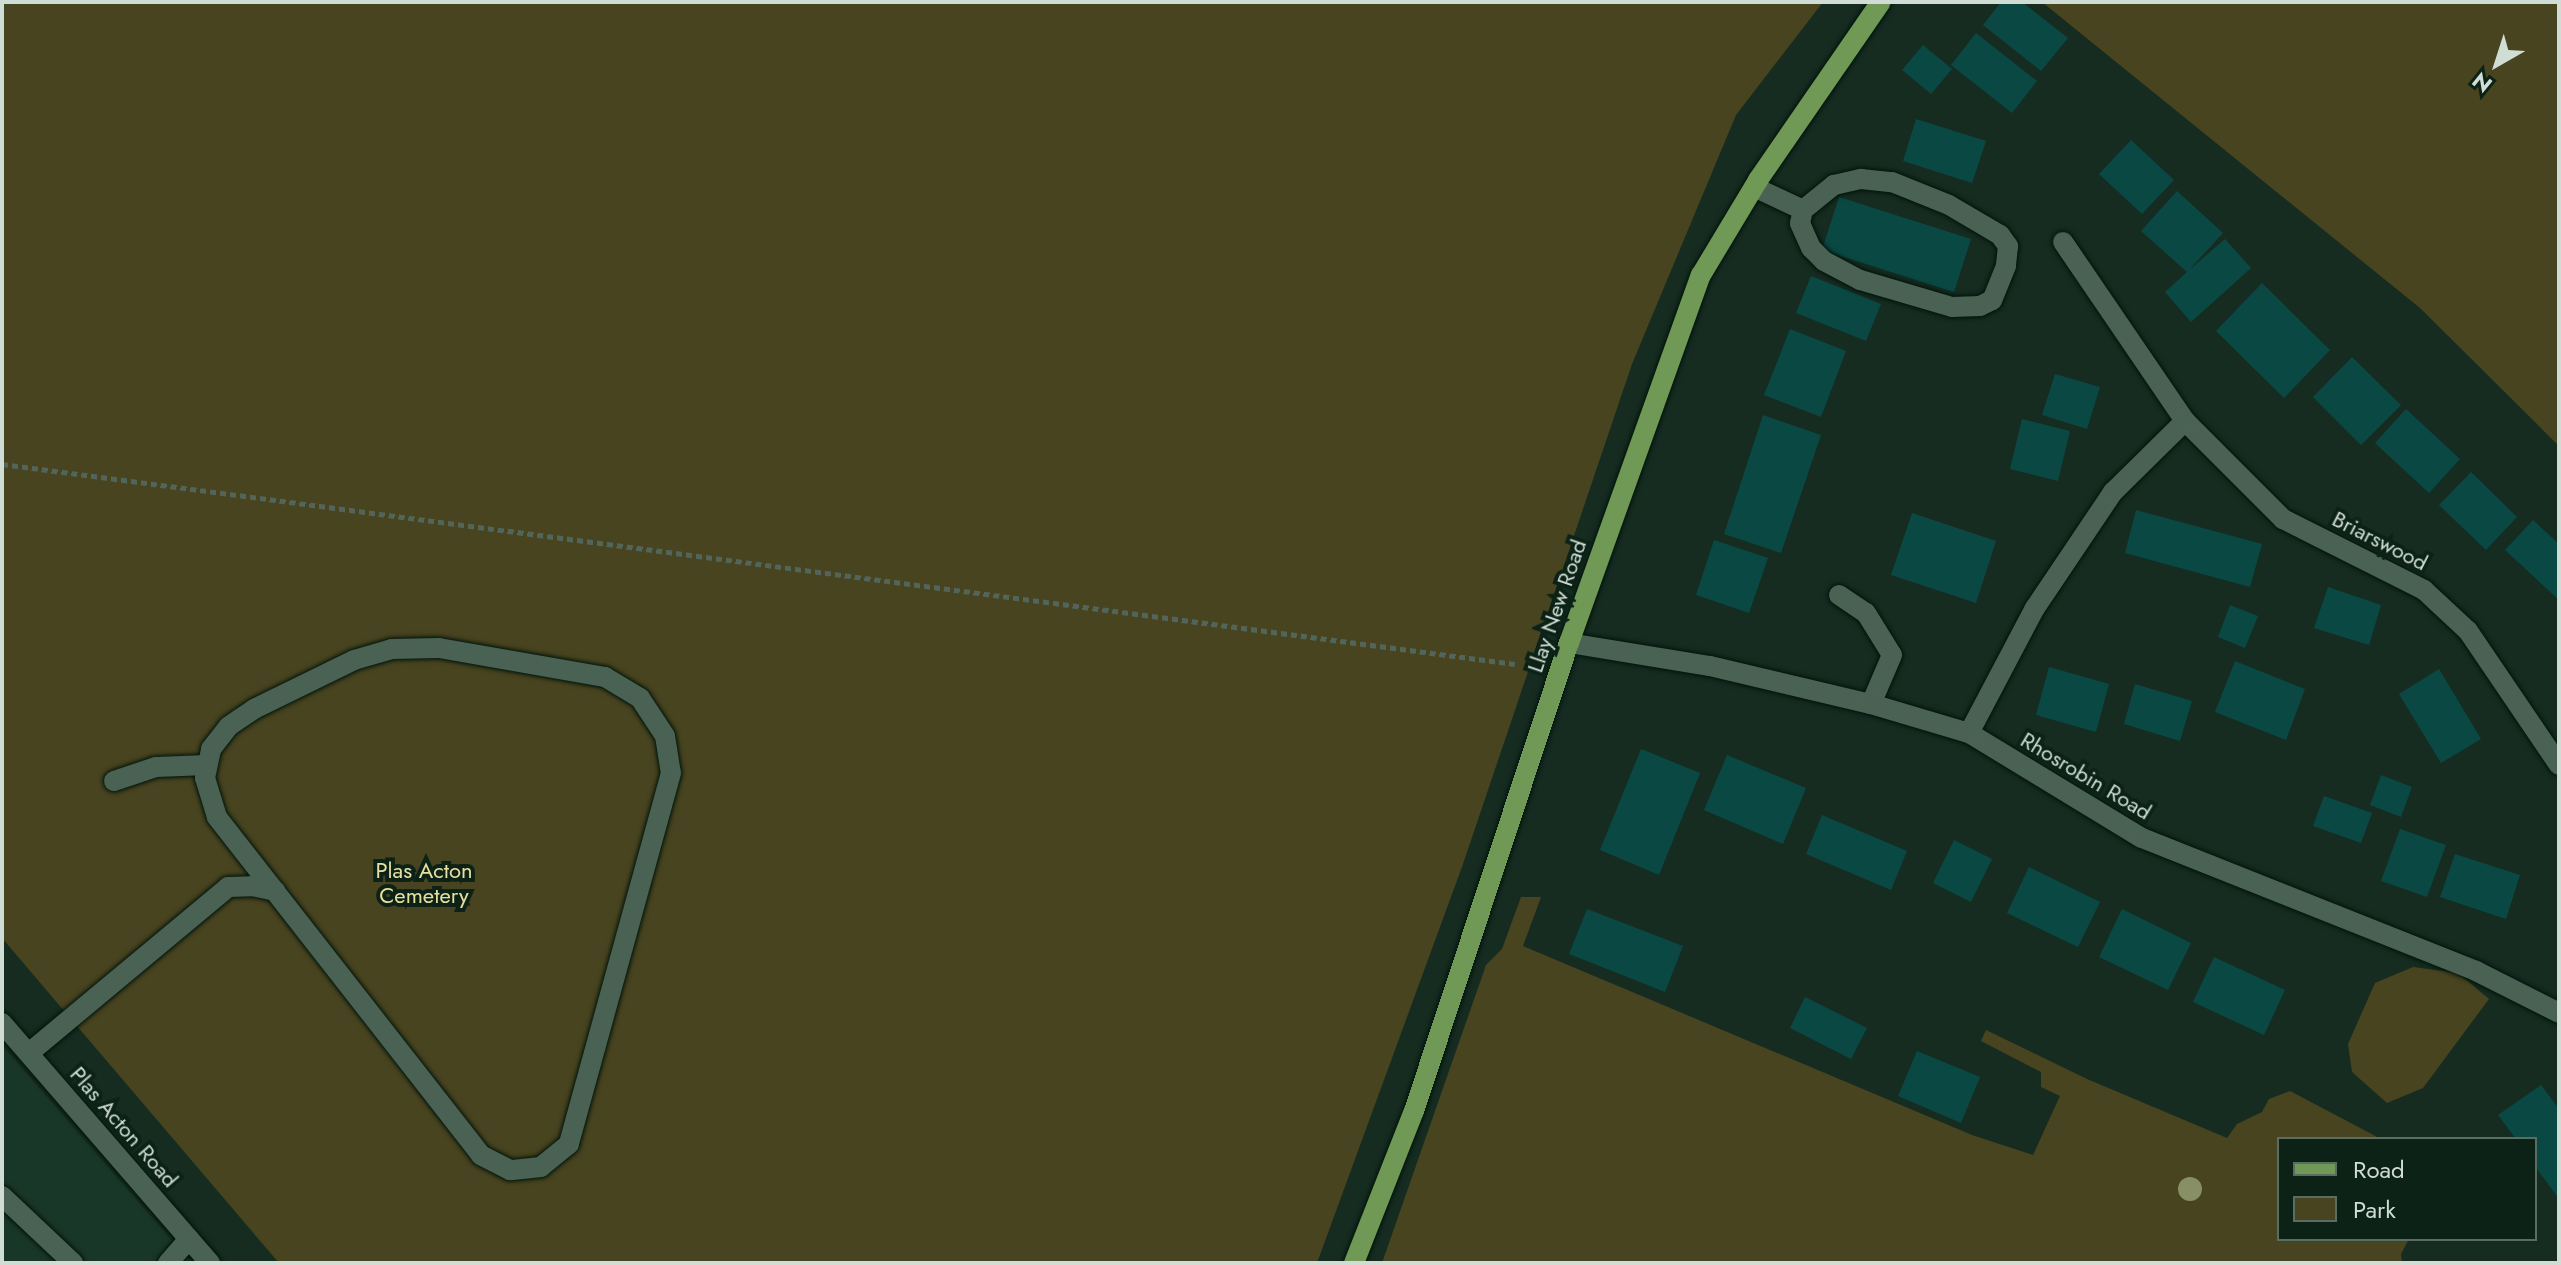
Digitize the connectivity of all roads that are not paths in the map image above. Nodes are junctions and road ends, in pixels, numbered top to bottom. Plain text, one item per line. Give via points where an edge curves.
1 (1881, 2) edge
2 (1754, 187) junction
3 (1803, 210) junction
4 (2063, 242) dead end
5 (2185, 421) junction
6 (1839, 595) dead end
7 (1569, 643) junction
8 (1871, 704) junction
9 (1969, 733) junction
10 (207, 765) junction
11 (2559, 765) edge
12 (114, 781) dead end
13 (275, 891) junction
14 (2559, 1013) edge
15 (2, 1023) edge
16 (29, 1053) junction
17 (2, 1196) edge
18 (189, 1239) junction
19 (73, 1263) edge
20 (168, 1263) edge
21 (210, 1263) edge
22 (1354, 1263) edge

1 - 2 main road, Llay New Road
2 - 3 street
2 - 7 main road, Llay New Road via 1701,275
3 - 3 street via 1834,185 1861,179 1892,182 1949,205 2000,235 2008,246 2006,266 1992,300 1952,307 1860,280 1824,261 1811,248 1800,223
4 - 5 street, Briarswood
5 - 9 street via 2113,492 2035,608
5 - 11 street, Briarswood via 2283,519 2424,590 2468,631
6 - 8 street via 1866,613 1892,655
7 - 8 street, Rhosrobin Road via 1710,666
7 - 22 main road, Llay New Road via 1414,1111
8 - 9 street, Rhosrobin Road
9 - 14 street, Rhosrobin Road via 2142,838 2476,971
10 - 12 street via 156,767
10 - 13 street via 205,778 217,817
10 - 13 street via 211,749 229,726 254,709 354,660 392,649 439,648 605,677 640,698 665,736 671,773 569,1144 541,1167 510,1170 481,1155
13 - 16 street via 228,887
15 - 16 street, Plas Acton Road
16 - 18 street, Plas Acton Road
17 - 19 street
18 - 20 street
18 - 21 street, Plas Acton Road

